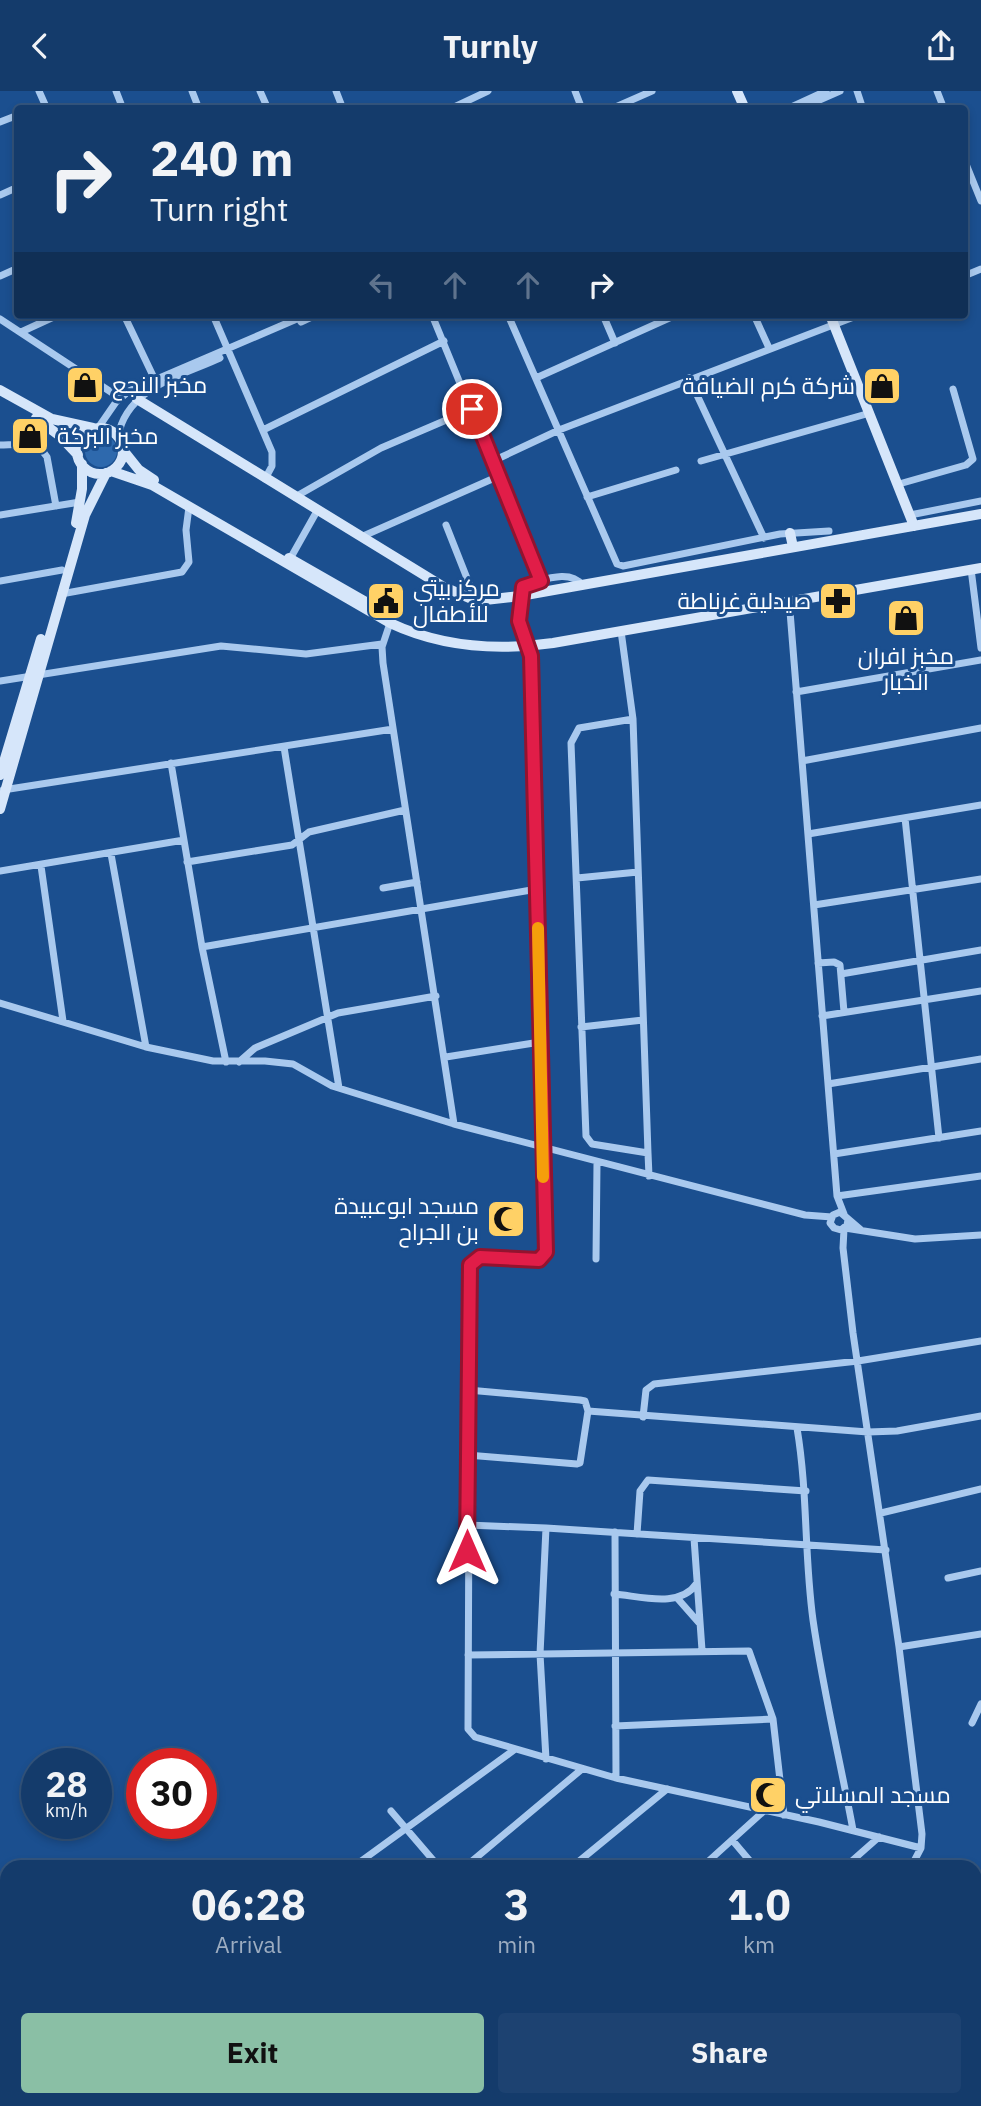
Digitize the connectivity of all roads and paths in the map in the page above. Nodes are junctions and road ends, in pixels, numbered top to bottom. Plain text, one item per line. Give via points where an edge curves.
1 (488, 91) edge
2 (652, 91) edge
3 (826, 91) edge
4 (840, 91) edge
5 (458, 105) edge
6 (620, 105) edge
7 (796, 105) edge
8 (808, 105) edge
9 (968, 169) edge
10 (981, 201) edge
11 (0, 319) edge
12 (49, 319) edge
13 (126, 319) edge
14 (215, 319) edge
15 (298, 319) edge
16 (307, 319) edge
17 (434, 319) edge
18 (510, 319) edge
19 (605, 319) edge
20 (667, 319) edge
21 (756, 319) edge
22 (832, 320) edge
23 (21, 332) junction
24 (443, 341) junction
25 (615, 343) junction
26 (769, 348) junction
27 (229, 352) junction
28 (536, 378) junction
29 (689, 378) junction
30 (155, 380) junction
31 (953, 389) dead end
32 (0, 390) edge
33 (0, 397) edge
34 (120, 398) junction
35 (137, 399) junction
36 (472, 409) junction
37 (870, 413) junction
38 (97, 428) junction
39 (263, 430) junction
40 (559, 430) junction
41 (118, 436) junction
42 (0, 445) edge
43 (123, 450) junction
44 (726, 453) junction
45 (80, 459) junction
46 (494, 461) junction
47 (701, 461) dead end
48 (677, 470) dead end
49 (108, 472) junction
50 (499, 476) junction
51 (265, 479) junction
52 (899, 484) junction
53 (295, 497) junction
54 (587, 497) junction
55 (981, 501) edge
56 (80, 502) junction
57 (55, 506) junction
58 (189, 507) junction
59 (317, 511) junction
60 (981, 514) edge
61 (0, 515) edge
62 (912, 521) junction
63 (446, 525) dead end
64 (829, 531) dead end
65 (790, 533) junction
66 (361, 537) junction
67 (764, 538) junction
68 (793, 547) junction
69 (290, 559) junction
70 (976, 569) edge
71 (62, 571) junction
72 (0, 581) edge
73 (541, 581) junction
74 (582, 585) junction
75 (61, 594) junction
76 (520, 596) junction
77 (789, 599) junction
78 (476, 601) junction
79 (390, 623) junction
80 (621, 631) junction
81 (430, 637) junction
82 (382, 644) junction
83 (529, 647) junction
84 (981, 648) edge
85 (981, 660) edge
86 (34, 676) junction
87 (0, 681) edge
88 (796, 692) junction
89 (633, 719) junction
90 (981, 728) edge
91 (393, 729) junction
92 (284, 747) junction
93 (802, 761) junction
94 (171, 763) junction
95 (0, 775) edge
96 (3, 790) edge
97 (981, 805) edge
98 (0, 809) edge
99 (405, 810) junction
100 (905, 817) junction
101 (808, 834) junction
102 (300, 838) junction
103 (184, 840) junction
104 (111, 854) junction
105 (187, 862) junction
106 (41, 866) junction
107 (0, 871) edge
108 (638, 872) junction
109 (577, 878) junction
110 (981, 879) edge
111 (416, 882) junction
112 (383, 888) dead end
113 (537, 890) junction
114 (912, 890) junction
115 (814, 905) junction
116 (421, 907) junction
117 (311, 927) junction
118 (202, 947) junction
119 (981, 950) edge
120 (920, 960) junction
121 (818, 963) junction
122 (841, 974) junction
123 (981, 991) edge
124 (436, 996) junction
125 (924, 1000) junction
126 (0, 1003) edge
127 (844, 1012) junction
128 (822, 1016) junction
129 (328, 1017) junction
130 (643, 1020) junction
131 (63, 1021) junction
132 (581, 1027) junction
133 (540, 1042) junction
134 (146, 1047) junction
135 (446, 1057) junction
136 (981, 1059) edge
137 (226, 1062) junction
138 (239, 1062) junction
139 (931, 1067) junction
140 (828, 1084) junction
141 (339, 1088) junction
142 (454, 1124) junction
143 (981, 1131) edge
144 (939, 1137) junction
145 (541, 1149) junction
146 (648, 1153) junction
147 (834, 1154) junction
148 (597, 1163) junction
149 (649, 1176) junction
150 (981, 1176) edge
151 (837, 1196) junction
152 (805, 1215) junction
153 (832, 1216) junction
154 (845, 1222) junction
155 (833, 1227) junction
156 (981, 1235) edge
157 (843, 1248) junction
158 (597, 1259) dead end
159 (981, 1341) edge
160 (858, 1361) junction
161 (468, 1390) junction
162 (588, 1411) junction
163 (981, 1416) edge
164 (643, 1417) junction
165 (797, 1428) junction
166 (868, 1432) junction
167 (467, 1455) junction
168 (981, 1489) edge
169 (806, 1491) junction
170 (881, 1513) junction
171 (467, 1525) junction
172 (546, 1528) junction
173 (615, 1532) junction
174 (637, 1534) junction
175 (694, 1538) junction
176 (804, 1546) junction
177 (886, 1550) junction
178 (981, 1571) edge
179 (948, 1578) dead end
180 (697, 1583) junction
181 (614, 1594) junction
182 (678, 1599) junction
183 (700, 1624) junction
184 (981, 1634) edge
185 (899, 1647) junction
186 (702, 1650) junction
187 (614, 1651) junction
188 (540, 1654) junction
189 (468, 1655) junction
190 (981, 1704) edge
191 (773, 1719) junction
192 (972, 1723) dead end
193 (615, 1726) junction
194 (514, 1750) junction
195 (547, 1759) junction
196 (582, 1769) junction
197 (616, 1778) junction
198 (667, 1789) junction
199 (765, 1810) junction
200 (391, 1811) dead end
201 (784, 1815) junction
202 (407, 1830) junction
203 (853, 1830) junction
204 (879, 1837) junction
205 (733, 1841) junction
206 (921, 1847) junction
207 (363, 1860) edge
208 (433, 1860) edge
209 (473, 1860) edge
210 (581, 1860) edge
211 (710, 1860) edge
212 (749, 1860) edge
213 (853, 1860) edge
214 (914, 1860) edge

1 - 5 street
2 - 6 street
3 - 7 street
4 - 8 street
9 - 10 street
11 - 23 street
12 - 23 street
13 - 30 street
14 - 27 street
15 - 27 street
16 - 27 street
17 - 24 street
18 - 28 street
19 - 25 street
20 - 25 street
21 - 26 street
22 - 26 street
22 - 37 street
23 - 34 street
24 - 36 street
24 - 39 street
25 - 28 street
26 - 29 street
27 - 30 street
27 - 35 street
27 - 39 street
28 - 40 street
29 - 40 street
29 - 44 street
30 - 34 street
31 - 52 street via 973,460
32 - 38 street via 52,419
33 - 45 street via 54,430
34 - 38 street
35 - 41 street via 123,418
35 - 51 street
36 - 46 street
36 - 53 street via 381,448
37 - 44 street
37 - 52 street
38 - 41 street
38 - 45 street via 81,438
39 - 51 street via 274,456
40 - 46 street
40 - 54 street
41 - 43 street
42 - 57 street via 43,450
43 - 49 street via 121,460
43 - 69 street via 147,476
44 - 47 street
44 - 67 street
45 - 49 street via 95,473
45 - 56 street
46 - 50 street
48 - 54 street
49 - 58 street via 142,481
49 - 75 street via 88,506
50 - 66 street
50 - 73 street
51 - 53 street
52 - 62 street
53 - 59 street
54 - 67 street via 613,560 620,565
55 - 62 street
56 - 57 street
56 - 71 street
57 - 61 street
58 - 75 street via 189,562 182,572
58 - 79 street
59 - 66 street
59 - 69 street
60 - 62 street
62 - 68 street
63 - 78 street
64 - 65 street
65 - 67 street
65 - 68 street
66 - 78 street via 448,590
68 - 74 street
69 - 81 street
70 - 77 street
70 - 84 street
71 - 72 street
71 - 86 street
73 - 74 street via 571,576
73 - 76 street via 524,585
74 - 76 street
75 - 86 street
76 - 78 street
76 - 83 street via 519,621
77 - 80 street
77 - 88 street
79 - 81 street
79 - 82 street
80 - 83 street
80 - 89 street
81 - 83 street via 474,646
82 - 86 street via 306,654 221,646
82 - 91 street
83 - 113 street
85 - 88 street
86 - 87 street
86 - 95 street
86 - 96 street
88 - 93 street
89 - 108 street
89 - 109 street via 584,726 572,737
90 - 93 street
91 - 92 street
91 - 99 street
92 - 94 street
92 - 102 street
93 - 101 street
94 - 96 street
94 - 103 street
96 - 98 street
97 - 100 street
99 - 102 street
99 - 111 street
100 - 101 street
100 - 114 street
101 - 115 street
102 - 105 street via 292,845
102 - 117 street
103 - 104 street
103 - 105 street
104 - 106 street
104 - 134 street
105 - 118 street
106 - 107 street
106 - 131 street
108 - 109 street
108 - 130 street
109 - 132 street
110 - 114 street
111 - 112 street
111 - 116 street
113 - 116 street
113 - 133 street
114 - 115 street
114 - 120 street
115 - 121 street
116 - 117 street
116 - 124 street
117 - 118 street
117 - 129 street
118 - 137 street
119 - 120 street
120 - 122 street
120 - 125 street
121 - 122 street via 836,962
121 - 128 street
122 - 127 street
123 - 125 street
124 - 129 street
124 - 135 street
125 - 127 street
125 - 139 street
126 - 131 street
127 - 128 street
128 - 140 street
129 - 138 street via 255,1048
129 - 141 street
130 - 132 street
130 - 146 street
131 - 134 street
132 - 146 street via 587,1139 592,1144
133 - 135 street
133 - 145 street
134 - 137 street
135 - 142 street
136 - 139 street
137 - 138 street
138 - 141 street via 293,1064
139 - 140 street
139 - 144 street
140 - 147 street
141 - 142 street
142 - 145 street
143 - 144 street
144 - 147 street
145 - 148 street
145 - 161 street via 545,1256 536,1260 480,1257 470,1265
146 - 149 street
147 - 151 street
148 - 149 street
148 - 158 street
149 - 152 street
150 - 151 street
151 - 153 street
151 - 154 street
152 - 153 street
152 - 155 street
153 - 154 street
153 - 155 street
154 - 155 street
154 - 156 street via 862,1230 915,1239
154 - 157 street
155 - 157 street
157 - 160 street
159 - 160 street
160 - 164 street via 654,1384 646,1390
160 - 166 street
161 - 162 street via 580,1400
161 - 167 street
162 - 164 street
162 - 167 street via 580,1463
163 - 166 street
164 - 165 street
165 - 166 street
165 - 169 street
166 - 170 street
167 - 171 street
168 - 170 street
169 - 174 street via 652,1479 640,1491
169 - 176 street
170 - 177 street
171 - 172 street
171 - 189 street
172 - 173 street
172 - 188 street
173 - 174 street
173 - 181 street
174 - 175 street
175 - 176 street
175 - 180 street
176 - 177 street
176 - 203 street via 813,1621
177 - 185 street
178 - 179 street
180 - 182 street
180 - 183 street
181 - 182 street
181 - 187 street
182 - 183 street
183 - 186 street
184 - 185 street
185 - 206 street
186 - 187 street
186 - 191 street via 748,1651
187 - 188 street
187 - 193 street
188 - 189 street
188 - 195 street
189 - 194 street via 470,1734
190 - 192 street
191 - 193 street
191 - 201 street
193 - 197 street
194 - 195 street
194 - 202 street
195 - 196 street
196 - 197 street
196 - 209 street
197 - 198 street
198 - 199 street
198 - 210 street
199 - 201 street
199 - 205 street
200 - 202 street
201 - 203 street
202 - 207 street
202 - 208 street
203 - 204 street
204 - 206 street
204 - 213 street
205 - 211 street
205 - 212 street
206 - 214 street

